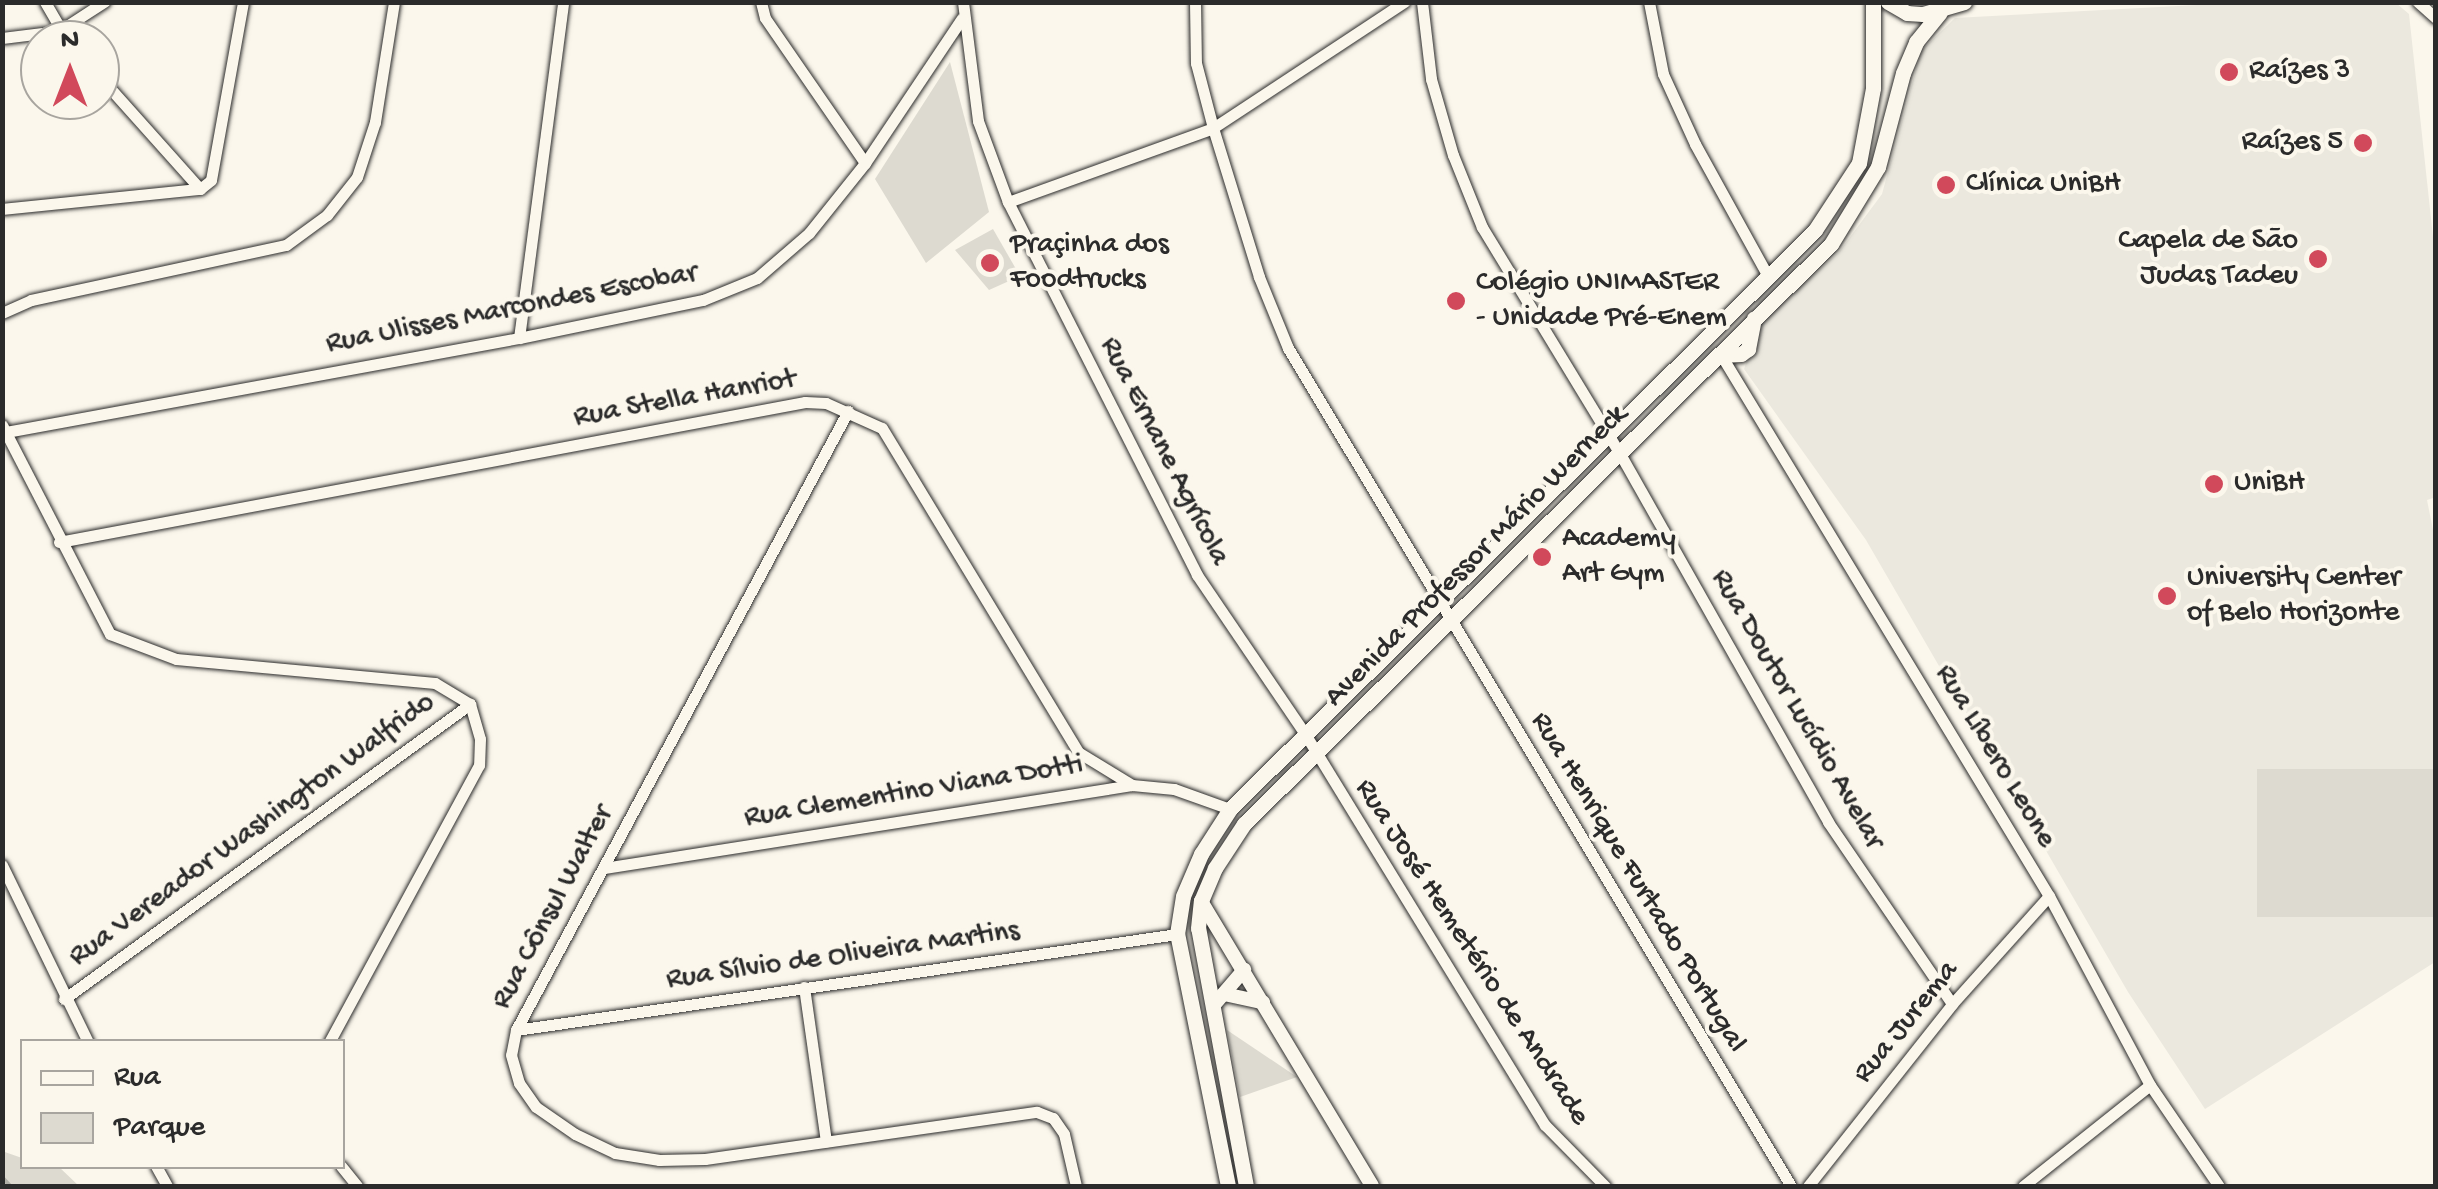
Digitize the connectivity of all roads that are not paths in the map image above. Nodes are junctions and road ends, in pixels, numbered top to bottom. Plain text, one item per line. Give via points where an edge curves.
1 (104, 2) edge
2 (243, 2) edge
3 (394, 2) edge
4 (563, 2) edge
5 (761, 2) edge
6 (963, 2) edge
7 (1194, 2) edge
8 (1404, 2) edge
9 (1422, 2) edge
10 (1649, 2) edge
11 (1873, 2) edge
12 (1888, 2) edge
13 (1964, 2) edge
14 (2418, 2) edge
15 (1940, 12) junction
16 (962, 18) junction
17 (2436, 18) edge
18 (82, 20) edge
19 (120, 99) edge
20 (1212, 128) junction
21 (865, 163) junction
22 (200, 189) junction
23 (1008, 202) junction
24 (2, 210) edge
25 (1768, 276) junction
26 (2, 313) edge
27 (1730, 319) junction
28 (520, 338) junction
29 (1721, 355) junction
30 (848, 411) junction
31 (4, 429) edge
32 (1608, 434) junction
33 (1619, 452) junction
34 (60, 542) junction
35 (1440, 604) junction
36 (1450, 620) junction
37 (470, 704) junction
38 (1307, 736) junction
39 (1316, 755) junction
40 (1132, 785) junction
41 (1230, 809) junction
42 (2, 865) edge
43 (604, 868) junction
44 (8, 889) edge
45 (2049, 896) junction
46 (1201, 901) junction
47 (1177, 934) junction
48 (1244, 970) junction
49 (1188, 986) junction
50 (804, 987) junction
51 (64, 999) junction
52 (1218, 1000) junction
53 (1263, 1002) junction
54 (1952, 1004) junction
55 (516, 1030) junction
56 (86, 1039) edge
57 (331, 1039) edge
58 (2150, 1084) junction
59 (826, 1140) junction
60 (1076, 1186) edge
61 (1228, 1186) edge
62 (1246, 1186) edge
63 (1372, 1186) edge
64 (1605, 1186) edge
65 (1791, 1186) edge
66 (1808, 1186) edge
67 (2023, 1186) edge
68 (2219, 1186) edge

1 - 18 street
2 - 22 street via 211,180
3 - 26 street via 375,122 357,177 328,215 286,245 31,300
4 - 28 street
5 - 21 street via 765,18
6 - 16 street, Rua Ernane Agrícola
7 - 20 street, Rua Henrique Furtado Portugal via 1196,64
8 - 20 street
9 - 32 street, Rua Doutor Lucídio Avelar via 1431,79 1482,227
10 - 25 street via 1663,74
11 - 25 main road, Avenida Professor Mário Werneck via 1874,88 1859,163 1815,230
12 - 15 main road via 1906,13
13 - 15 main road
14 - 17 street
15 - 29 main road, Avenida Professor Mário Werneck via 1902,73 1878,167 1857,207 1830,244 1754,319 1748,349
16 - 21 street, Rua Ulisses Marcondes Escobar
16 - 23 street, Rua Ernane Agrícola via 978,121
19 - 22 street
20 - 23 street
20 - 35 street, Rua Henrique Furtado Portugal via 1288,348
21 - 28 street, Rua Ulisses Marcondes Escobar via 809,233 757,278 703,300
22 - 24 street
23 - 38 street, Rua Ernane Agrícola via 1197,575
25 - 27 main road, Avenida Professor Mário Werneck
27 - 29 main road
27 - 32 main road, Avenida Professor Mário Werneck
28 - 31 street, Rua Ulisses Marcondes Escobar
29 - 33 main road, Avenida Professor Mário Werneck
29 - 45 street, Rua Líbero Leone
30 - 34 street, Rua Stella Hanriot via 804,402
30 - 40 street, Rua Stella Hanriot via 882,428 914,475 1078,752
30 - 43 street, Rua Cônsul Walter
31 - 34 street
32 - 33 street, Rua Doutor Lucídio Avelar
32 - 35 main road, Avenida Professor Mário Werneck
33 - 36 main road, Avenida Professor Mário Werneck
33 - 54 street, Rua Doutor Lucídio Avelar via 1828,822
34 - 37 street via 110,634 136,646 176,659 435,683
35 - 36 street, Rua Henrique Furtado Portugal
35 - 38 main road, Avenida Professor Mário Werneck
36 - 39 main road, Avenida Professor Mário Werneck
36 - 65 street, Rua Henrique Furtado Portugal
37 - 51 street, Rua Vereador Washington Walfrido
37 - 57 street via 479,765
38 - 39 street, Rua José Hemetério de Andrade
38 - 41 main road, Avenida Professor Mário Werneck
39 - 46 main road, Avenida Professor Mário Werneck via 1244,824
39 - 64 street, Rua José Hemetério de Andrade via 1545,1125
40 - 41 street, Rua Clementino Viana Dotti via 1174,789
40 - 43 street, Rua Clementino Viana Dotti
41 - 47 main road, Avenida Professor Mário Werneck via 1183,896
42 - 44 street
43 - 55 street, Rua Cônsul Walter
44 - 51 street
45 - 54 street, Rua Jurema
45 - 58 street, Rua Líbero Leone
46 - 48 street
46 - 52 main road, Avenida Professor Mário Werneck via 1198,928
47 - 49 main road, Avenida Professor Mário Werneck
47 - 50 street, Rua Sílvio de Oliveira Martins
48 - 52 street
48 - 53 street
49 - 52 main road
49 - 61 main road, Avenida Professor Mário Werneck
50 - 55 street, Rua Sílvio de Oliveira Martins
50 - 59 street
51 - 56 street
52 - 53 street
52 - 62 main road, Avenida Professor Mário Werneck
53 - 63 street
54 - 66 street, Rua Jurema
55 - 59 street, Rua Cônsul Walter via 512,1055 536,1107 615,1153 706,1159
58 - 67 street
58 - 68 street, Rua Líbero Leone
59 - 60 street, Rua Cônsul Walter via 1037,1112 1053,1118 1064,1134

